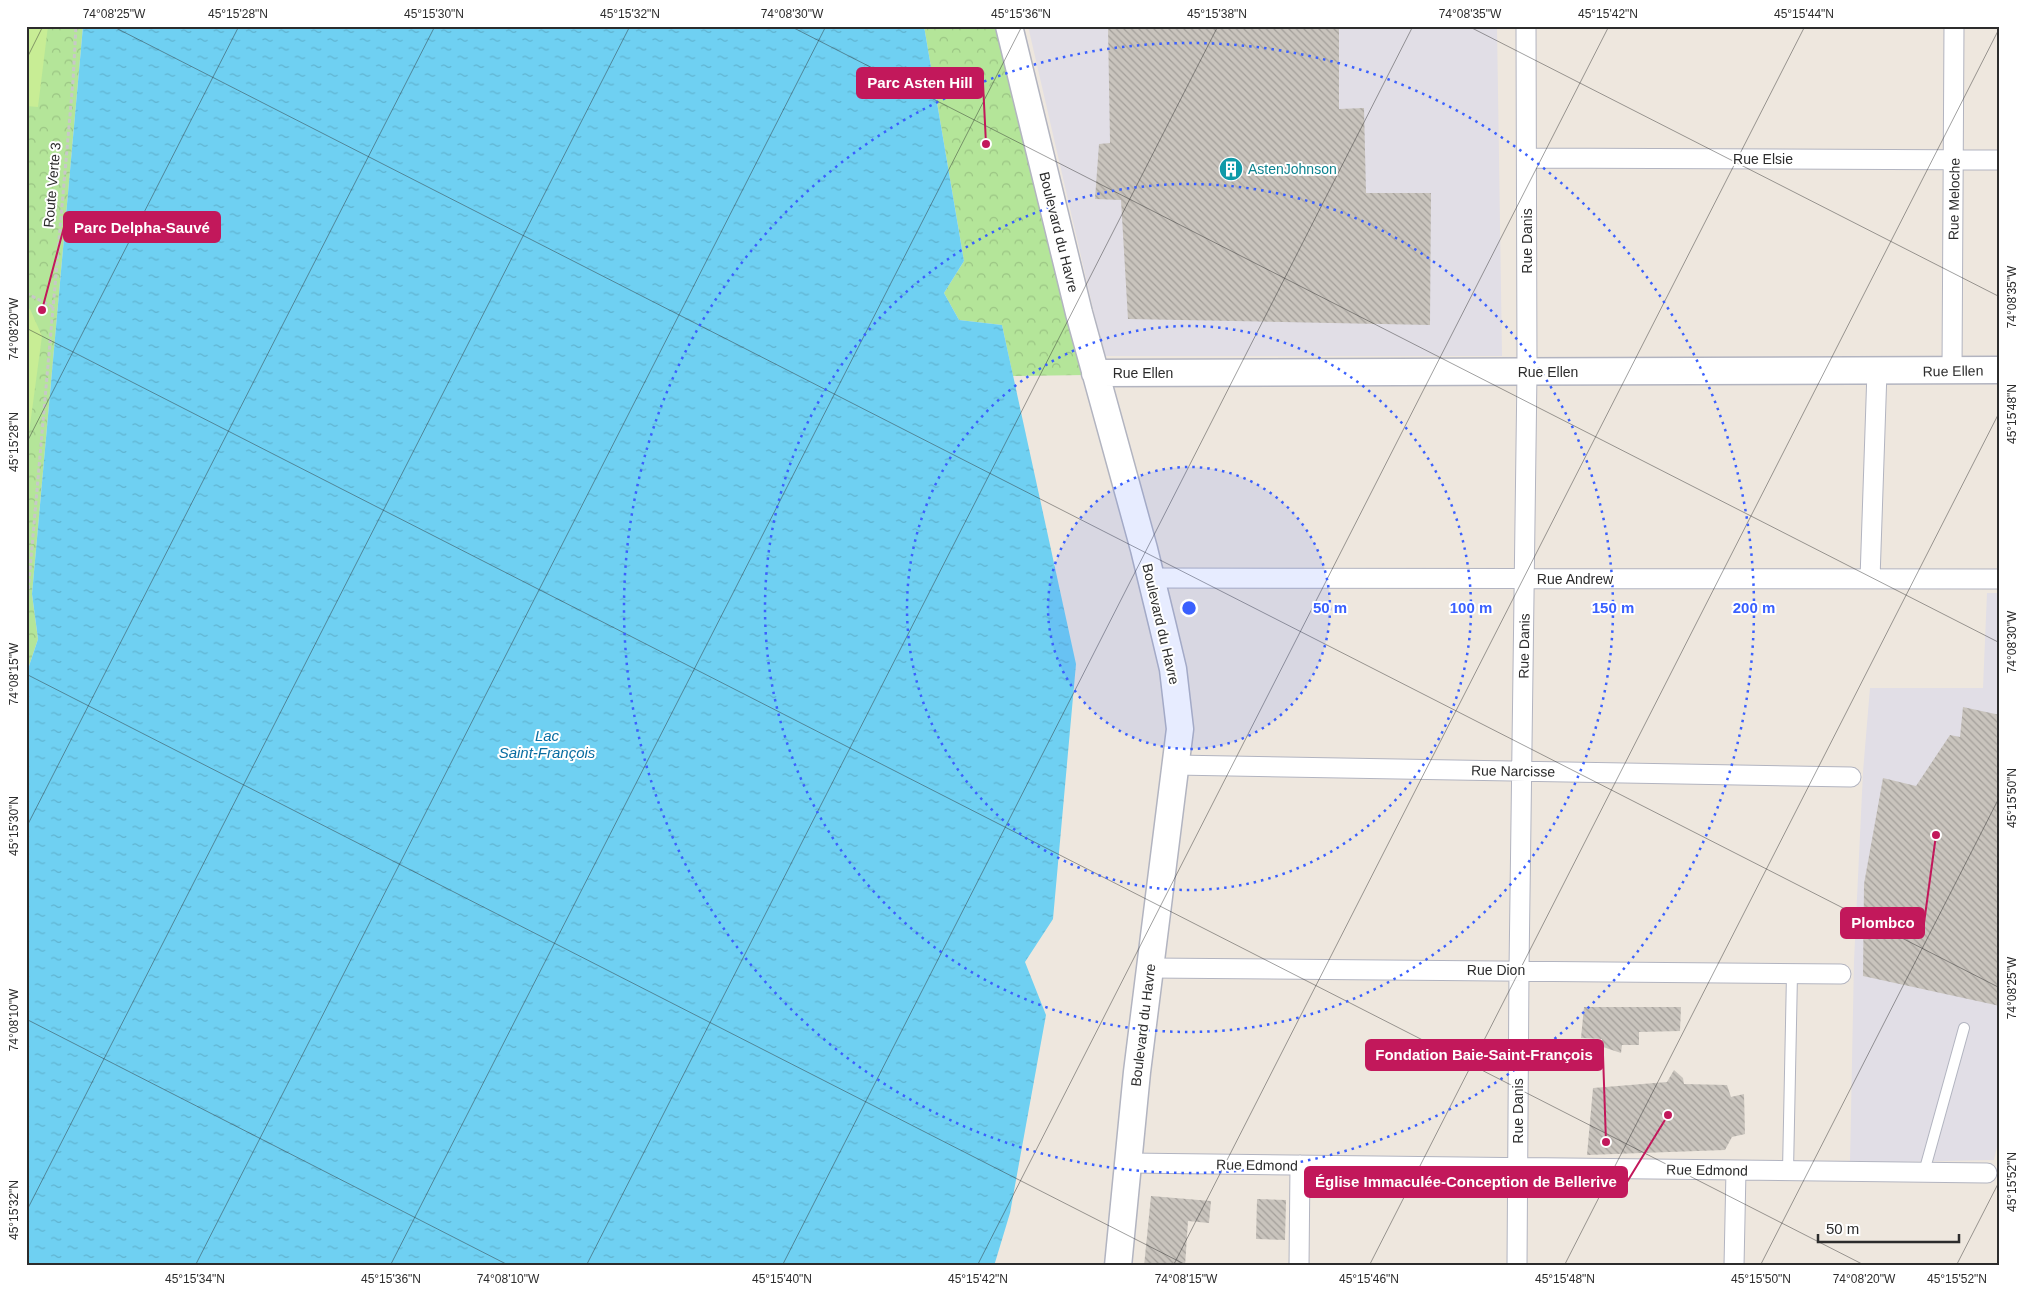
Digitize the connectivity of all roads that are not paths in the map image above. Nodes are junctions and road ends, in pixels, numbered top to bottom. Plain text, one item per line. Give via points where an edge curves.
1 (1009, 26) edge
2 (1526, 26) edge
3 (1954, 26) edge
4 (1526, 158) junction
5 (1955, 160) junction
6 (2000, 160) edge
7 (2000, 370) edge
8 (1877, 371) junction
9 (1952, 371) junction
10 (1527, 372) junction
11 (1095, 373) junction
12 (1151, 578) junction
13 (1524, 579) junction
14 (1870, 579) junction
15 (2000, 579) edge
16 (1174, 765) junction
17 (1522, 771) junction
18 (1851, 776) dead end
19 (1150, 968) junction
20 (1519, 970) junction
21 (1792, 974) junction
22 (1841, 974) dead end
23 (1964, 1028) dead end
24 (1128, 1163) junction
25 (1300, 1165) junction
26 (1518, 1167) junction
27 (1736, 1170) junction
28 (1788, 1171) junction
29 (1924, 1172) junction
30 (1986, 1173) dead end
31 (1118, 1266) edge
32 (1299, 1266) edge
33 (1517, 1266) edge
34 (1734, 1266) edge

1 - 11 street, Boulevard du Havre
2 - 4 street, Rue Danis
3 - 5 street, Rue Meloche
4 - 5 street, Rue Elsie
4 - 10 street, Rue Danis
5 - 6 street, Rue Elsie
5 - 9 street, Rue Meloche
7 - 9 street, Rue Ellen
8 - 9 street, Rue Ellen
8 - 10 street, Rue Ellen
8 - 14 street
10 - 11 street, Rue Ellen
10 - 13 street, Rue Danis
11 - 12 street, Boulevard du Havre
12 - 13 street, Rue Andrew
12 - 16 street, Boulevard du Havre via 1173,669 1180,729
13 - 14 street, Rue Andrew
13 - 17 street, Rue Danis
14 - 15 street, Rue Andrew
16 - 17 street, Rue Narcisse
16 - 19 street, Boulevard du Havre
17 - 18 street, Rue Narcisse
17 - 20 street, Rue Danis
19 - 20 street, Rue Dion
19 - 24 street, Boulevard du Havre
20 - 21 street, Rue Dion
20 - 26 street, Rue Danis
21 - 22 street, Rue Dion
21 - 28 lane
23 - 29 lane
24 - 25 street, Rue Edmond
24 - 31 street, Boulevard du Havre
25 - 26 street, Rue Edmond
25 - 32 street
26 - 27 street, Rue Edmond
26 - 33 street, Rue Danis
27 - 28 street, Rue Edmond
27 - 34 street
28 - 29 street, Rue Edmond
29 - 30 street, Rue Edmond

